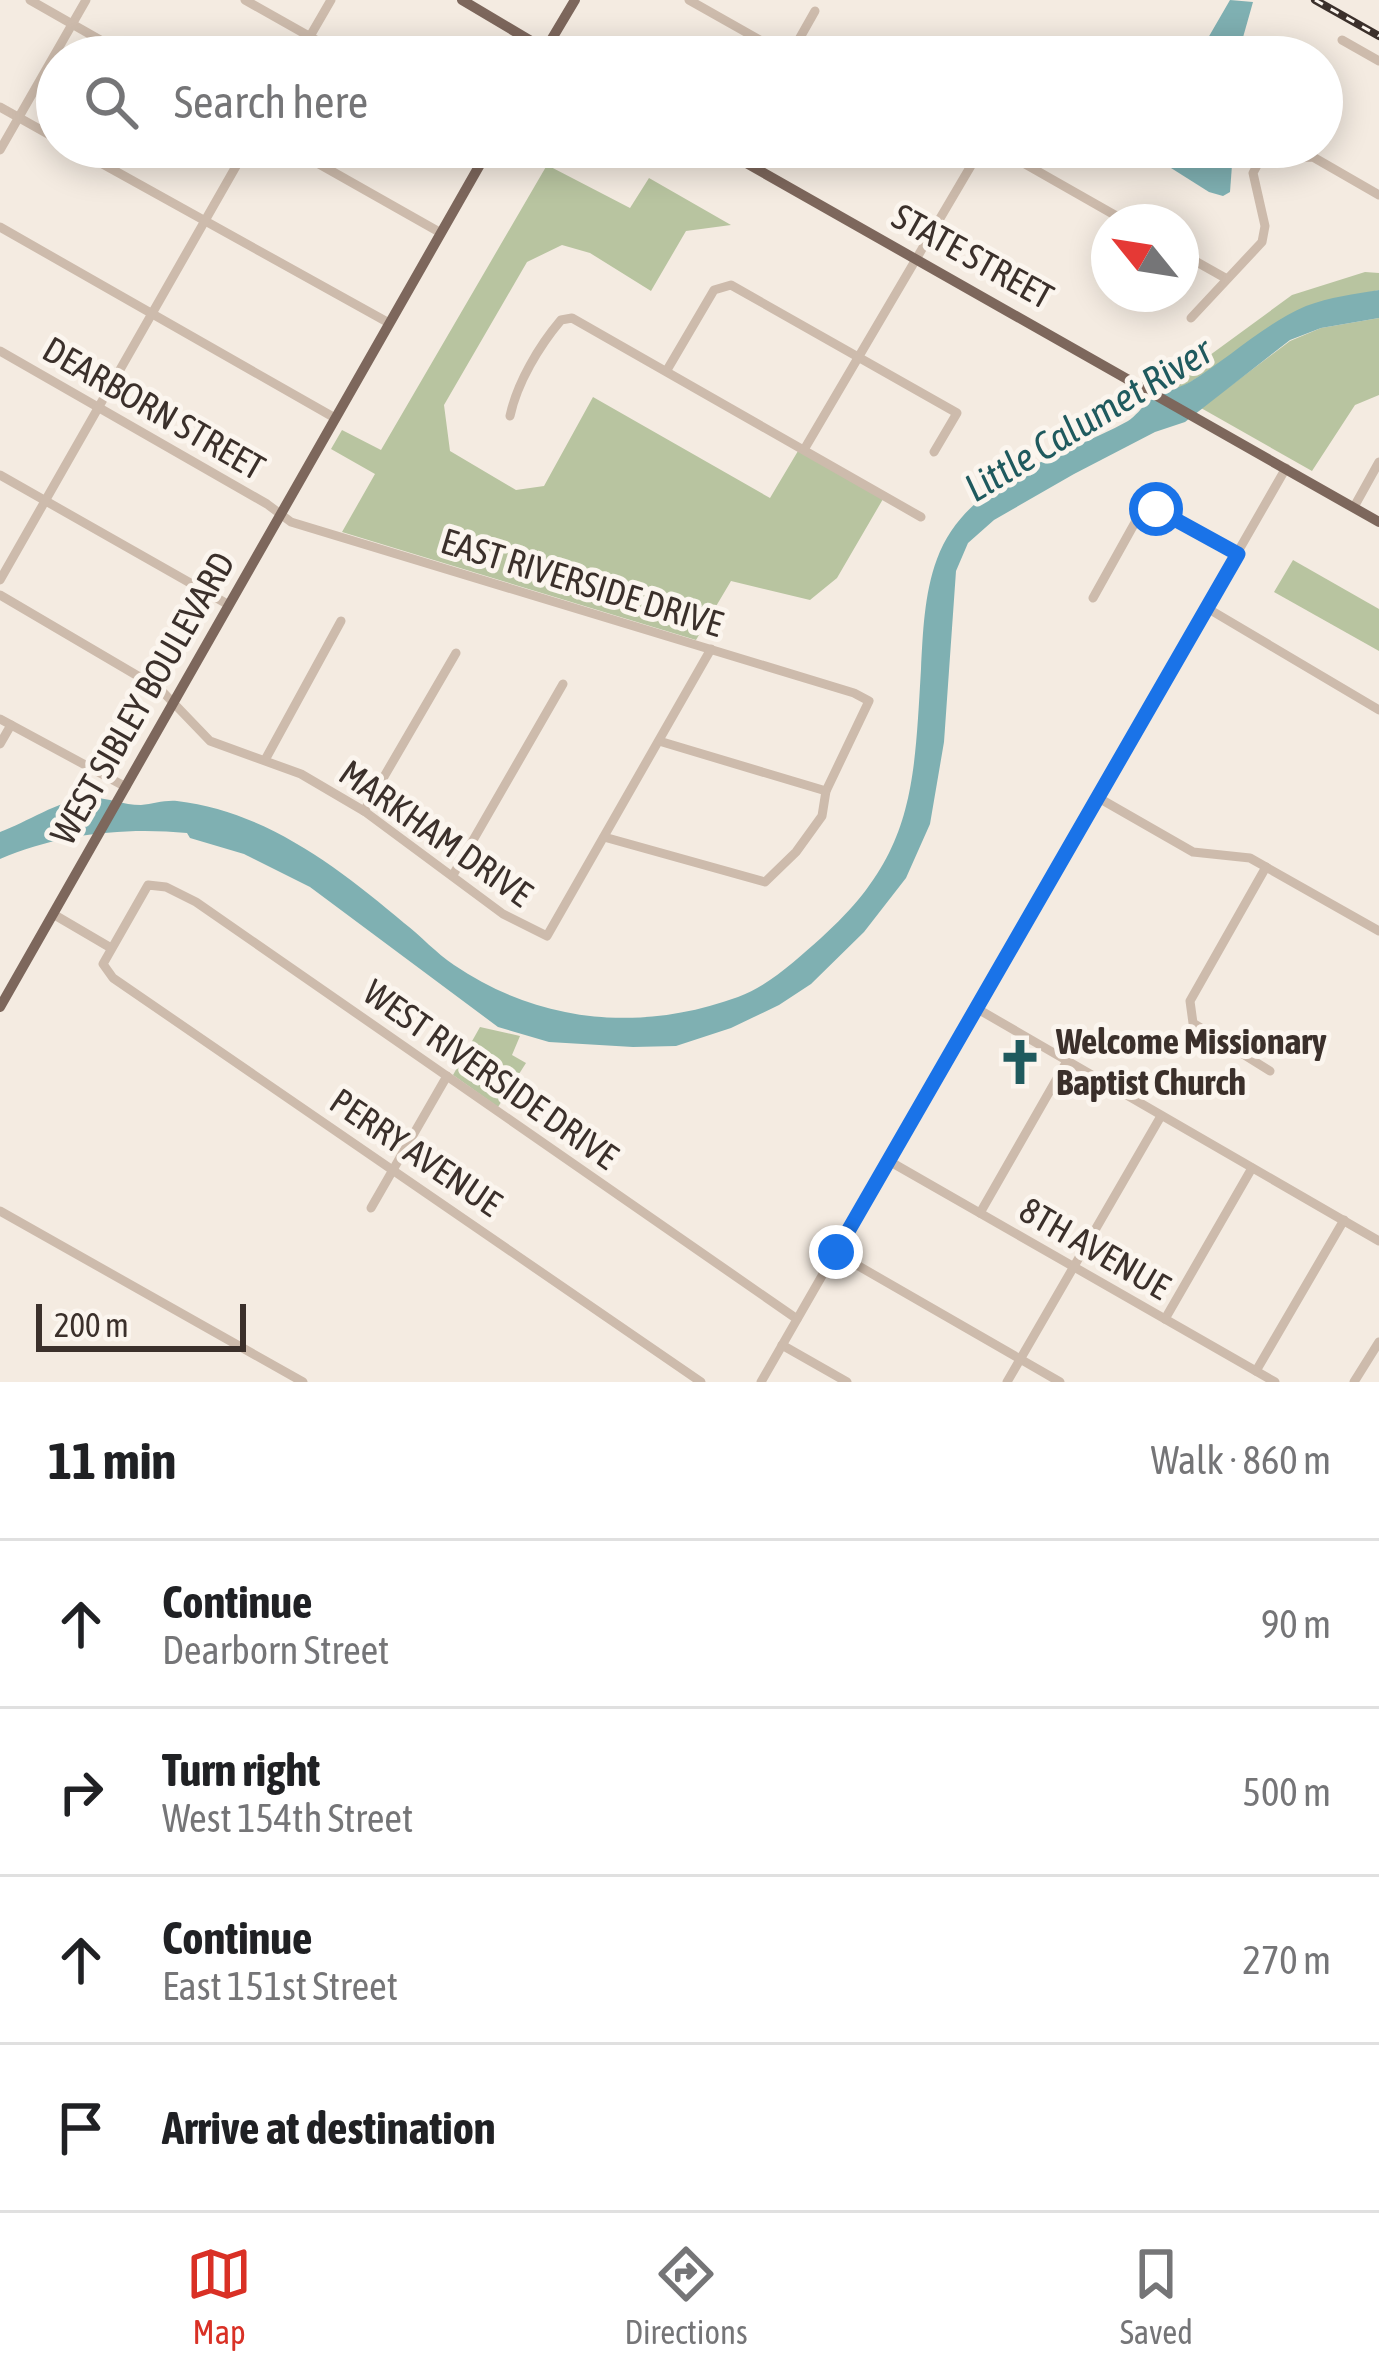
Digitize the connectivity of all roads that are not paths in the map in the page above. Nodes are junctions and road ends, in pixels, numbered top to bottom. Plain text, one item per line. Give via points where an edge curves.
1 (30, 0) edge
2 (86, 0) edge
3 (245, 0) edge
4 (331, 0) edge
5 (463, 0) edge
6 (575, 0) edge
7 (689, 0) edge
8 (815, 11) dead end
9 (72, 24) junction
10 (65, 36) edge
11 (93, 36) edge
12 (308, 36) edge
13 (311, 36) edge
14 (518, 36) edge
15 (554, 36) edge
16 (752, 36) edge
17 (801, 36) edge
18 (1343, 41) edge
19 (1379, 61) edge
20 (36, 86) edge
21 (0, 106) edge
22 (18, 117) junction
23 (36, 127) edge
24 (0, 150) edge
25 (109, 168) edge
26 (235, 168) edge
27 (326, 168) edge
28 (478, 168) edge
29 (760, 168) edge
30 (971, 168) edge
31 (1032, 168) edge
32 (1254, 168) edge
33 (1332, 168) edge
34 (1379, 195) edge
35 (1095, 204) edge
36 (204, 221) junction
37 (0, 227) edge
38 (441, 233) junction
39 (917, 259) junction
40 (1199, 263) edge
41 (1227, 279) junction
42 (152, 314) junction
43 (1191, 318) dead end
44 (389, 323) junction
45 (0, 352) edge
46 (859, 358) junction
47 (667, 370) junction
48 (98, 407) junction
49 (510, 416) dead end
50 (335, 418) junction
51 (805, 448) junction
52 (934, 452) dead end
53 (1379, 462) edge
54 (1286, 468) junction
55 (0, 475) edge
56 (45, 500) junction
57 (1354, 507) junction
58 (280, 514) junction
59 (921, 517) dead end
60 (1379, 521) edge
61 (1238, 554) junction
62 (0, 580) edge
63 (0, 595) edge
64 (1093, 598) dead end
65 (229, 605) junction
66 (1207, 608) junction
67 (341, 621) dead end
68 (711, 650) junction
69 (456, 653) dead end
70 (563, 684) dead end
71 (173, 703) junction
72 (1379, 710) edge
73 (5, 722) edge
74 (659, 741) junction
75 (0, 744) edge
76 (265, 760) junction
77 (124, 789) junction
78 (826, 791) junction
79 (1097, 797) junction
80 (364, 811) junction
81 (604, 837) junction
82 (1266, 867) junction
83 (453, 875) junction
84 (53, 914) junction
85 (1379, 931) edge
86 (111, 949) junction
87 (0, 1007) edge
88 (976, 1008) junction
89 (1067, 1061) junction
90 (1270, 1071) dead end
91 (447, 1076) junction
92 (1161, 1115) junction
93 (889, 1161) junction
94 (1252, 1168) junction
95 (394, 1170) junction
96 (371, 1208) dead end
97 (0, 1211) edge
98 (980, 1213) junction
99 (1344, 1220) junction
100 (1379, 1240) edge
101 (836, 1252) junction
102 (1073, 1267) junction
103 (797, 1319) junction
104 (1165, 1319) junction
105 (1379, 1342) edge
106 (782, 1345) junction
107 (1020, 1359) junction
108 (1256, 1371) junction
109 (302, 1382) edge
110 (701, 1382) edge
111 (761, 1382) edge
112 (847, 1382) edge
113 (1006, 1382) edge
114 (1060, 1382) edge
115 (1275, 1382) edge
116 (1354, 1382) edge

1 - 9 street
2 - 9 street
3 - 12 street
4 - 13 street
5 - 14 main road
6 - 15 main road
7 - 16 street
8 - 17 street
9 - 10 street
9 - 11 street
18 - 19 street
20 - 22 street
21 - 22 street
22 - 23 street
22 - 24 street
25 - 36 street
26 - 36 street
27 - 38 street
28 - 38 main road, WEST SIBLEY BOULEVARD
29 - 39 main road, STATE STREET
30 - 39 street
31 - 35 street
32 - 41 street via 1262,242
33 - 34 street
36 - 42 street
36 - 44 street
37 - 42 street
38 - 44 main road, WEST SIBLEY BOULEVARD
39 - 46 street
39 - 54 main road, STATE STREET
40 - 41 street
41 - 43 street
42 - 48 street
42 - 50 street
44 - 50 main road, WEST SIBLEY BOULEVARD
45 - 48 street, DEARBORN STREET
46 - 47 street via 725,285 714,290
46 - 51 street
46 - 52 street via 957,413
47 - 49 street via 567,317 531,366
47 - 51 street
48 - 56 street
48 - 58 street, DEARBORN STREET
50 - 58 main road, WEST SIBLEY BOULEVARD
51 - 59 street
53 - 57 street
54 - 57 main road, STATE STREET
54 - 61 street
55 - 56 street
56 - 62 street
56 - 65 street
57 - 60 main road, STATE STREET
58 - 65 main road, WEST SIBLEY BOULEVARD
58 - 68 street, EAST RIVERSIDE DRIVE
61 - 64 street via 1150,509
61 - 66 street
63 - 71 street, MARKHAM DRIVE
65 - 71 main road, WEST SIBLEY BOULEVARD
66 - 72 street
66 - 79 street
67 - 76 street
68 - 74 street
68 - 78 street, EAST RIVERSIDE DRIVE via 869,701
69 - 80 street
70 - 83 street
71 - 76 street, MARKHAM DRIVE via 210,740
71 - 77 main road, WEST SIBLEY BOULEVARD
73 - 75 street
73 - 77 street
74 - 78 street
74 - 81 street
76 - 80 street, MARKHAM DRIVE
77 - 84 main road, WEST SIBLEY BOULEVARD
78 - 81 street via 822,816 765,882
79 - 82 street via 1193,852 1236,854
79 - 88 street
80 - 83 street, MARKHAM DRIVE
81 - 83 street, MARKHAM DRIVE via 547,936
82 - 85 street
82 - 90 street via 1190,1001 1193,1023
84 - 86 street
84 - 87 main road, WEST SIBLEY BOULEVARD
86 - 91 street, WEST RIVERSIDE DRIVE via 148,885 166,887
86 - 95 street, PERRY AVENUE via 103,964 113,978
88 - 89 street
88 - 93 street
89 - 92 street
89 - 98 street
91 - 95 street
91 - 103 street, WEST RIVERSIDE DRIVE
92 - 94 street
92 - 102 street
93 - 98 street, 8TH AVENUE
93 - 101 street
94 - 99 street
94 - 104 street
95 - 96 street
95 - 110 street, PERRY AVENUE
97 - 109 street
98 - 102 street, 8TH AVENUE
99 - 100 street
99 - 108 street
101 - 103 street
101 - 107 street
102 - 104 street, 8TH AVENUE
102 - 107 street
103 - 106 street
104 - 108 street, 8TH AVENUE
105 - 116 street
106 - 111 street
106 - 112 street
107 - 113 street
107 - 114 street
108 - 115 street, 8TH AVENUE

